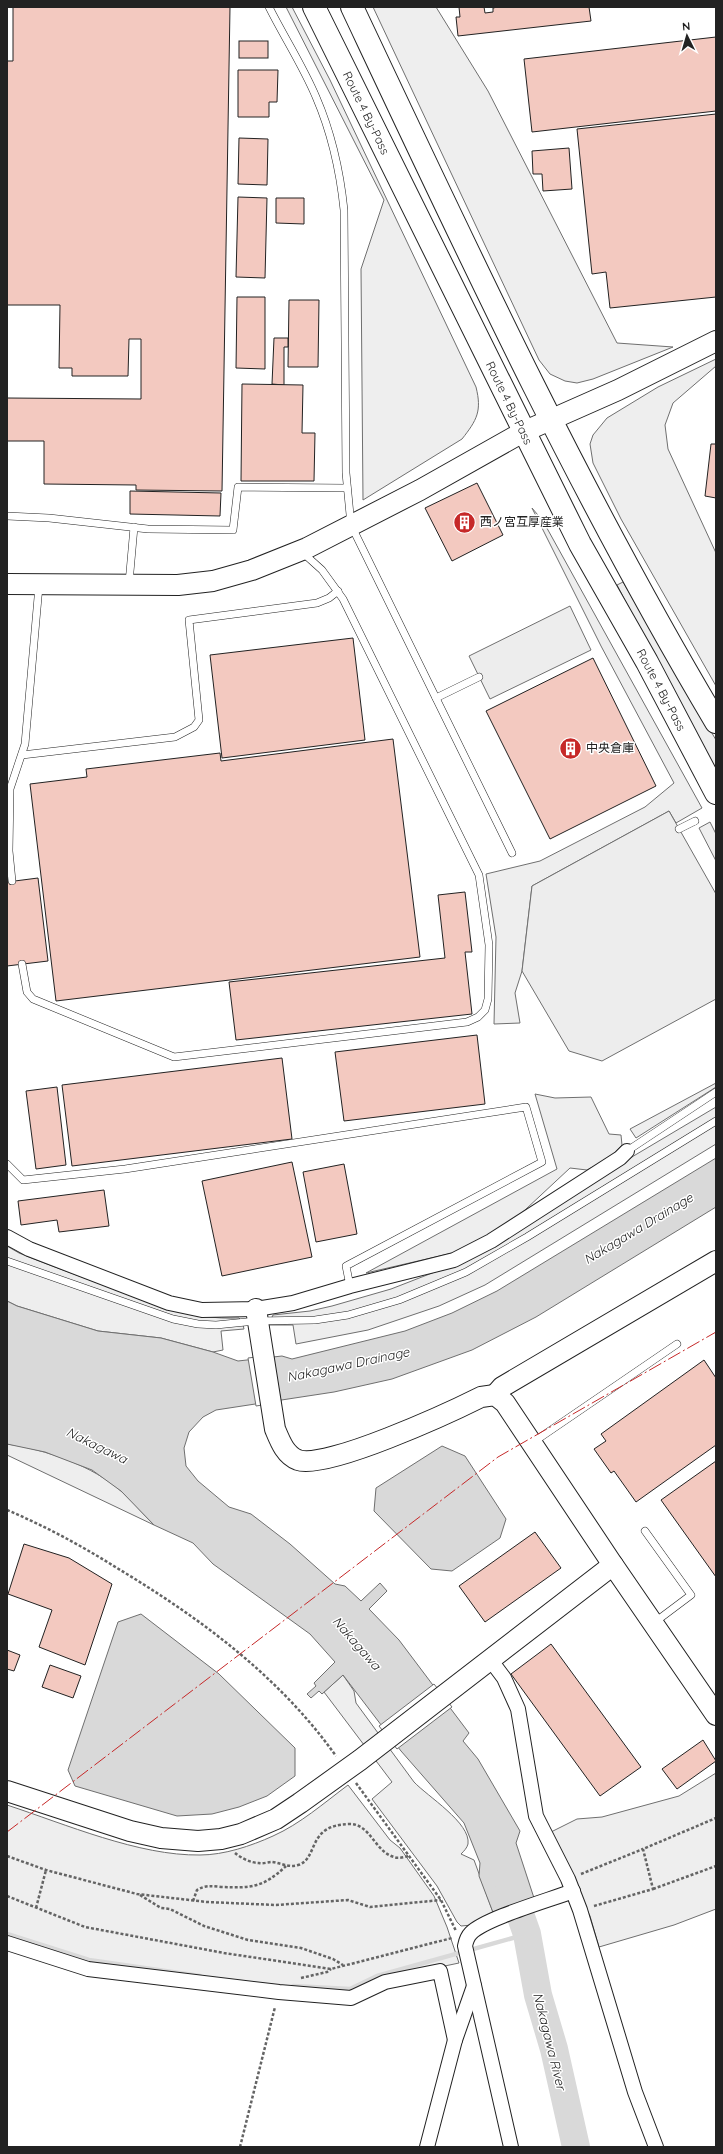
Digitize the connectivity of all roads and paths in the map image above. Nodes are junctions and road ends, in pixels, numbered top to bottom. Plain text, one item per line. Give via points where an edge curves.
1 (269, 7) edge
2 (314, 7) edge
3 (352, 7) edge
4 (716, 341) edge
5 (549, 419) junction
6 (523, 432) junction
7 (347, 488) junction
8 (7, 516) edge
9 (350, 525) junction
10 (134, 528) junction
11 (300, 551) junction
12 (7, 584) edge
13 (40, 584) junction
14 (129, 584) junction
15 (338, 591) junction
16 (479, 677) dead end
17 (436, 698) junction
18 (716, 722) edge
19 (22, 754) junction
20 (716, 794) edge
21 (695, 821) dead end
22 (679, 829) dead end
23 (512, 853) dead end
24 (12, 882) dead end
25 (22, 964) dead end
26 (716, 1092) edge
27 (716, 1121) edge
28 (626, 1151) joint
29 (7, 1164) edge
30 (7, 1237) edge
31 (7, 1261) edge
32 (716, 1261) edge
33 (350, 1286) junction
34 (257, 1319) junction
35 (677, 1344) dead end
36 (495, 1395) junction
37 (532, 1443) junction
38 (7, 1510) edge
39 (645, 1531) dead end
40 (613, 1566) junction
41 (653, 1623) junction
42 (490, 1658) junction
43 (716, 1715) edge
44 (353, 1765) junction
45 (7, 1791) edge
46 (716, 1818) edge
47 (644, 1849) junction
48 (232, 1851) dead end
49 (7, 1856) edge
50 (409, 1856) junction
51 (286, 1866) junction
52 (716, 1866) edge
53 (598, 1867) dead end
54 (46, 1870) junction
55 (653, 1889) junction
56 (573, 1891) junction
57 (137, 1894) junction
58 (7, 1896) edge
59 (441, 1900) junction
60 (193, 1901) junction
61 (36, 1908) junction
62 (580, 1910) junction
63 (7, 1943) edge
64 (344, 1965) junction
65 (474, 1986) junction
66 (279, 1992) junction
67 (455, 2040) junction
68 (240, 2147) edge
69 (427, 2147) edge
70 (511, 2147) edge
71 (656, 2147) edge

1 - 7 lane via 316,96 332,139 341,177 344,210
2 - 6 highway, Route 4 By-Pass
3 - 5 highway
4 - 5 street via 618,390
5 - 6 street
5 - 18 highway via 667,641
6 - 9 street via 420,490
6 - 20 highway, Route 4 By-Pass via 580,544 647,662
7 - 9 lane
7 - 10 lane via 238,487 233,530
8 - 10 lane
9 - 11 street
9 - 17 lane
10 - 14 lane
11 - 14 street via 252,570 212,581 178,585
11 - 15 lane via 322,570
12 - 13 street
13 - 14 street
13 - 19 lane
15 - 19 lane via 317,603 188,620 198,720 194,727 175,737
15 - 25 lane via 479,875 488,945 488,999 485,1010 467,1022 174,1057 33,999 27,992
16 - 17 lane
17 - 23 lane
19 - 24 lane via 10,789 9,851
21 - 22 lane
26 - 28 lane
27 - 34 lane via 527,1237 466,1272 427,1289 348,1315 315,1320
28 - 33 street via 620,1158 502,1235 454,1260
29 - 33 lane via 23,1180 118,1170 526,1107 542,1162 346,1266
30 - 34 street via 30,1249 169,1303
31 - 34 lane via 172,1319 216,1325
32 - 36 street via 502,1387
33 - 34 street via 293,1303
34 - 36 street via 275,1429 283,1446 298,1460 320,1460 394,1436 480,1396
35 - 37 lane
36 - 37 street via 505,1403
37 - 40 street
38 - 44 path via 81,1546 115,1566 224,1640 290,1699
39 - 41 lane via 691,1595
40 - 41 street
40 - 42 street
41 - 43 street
42 - 44 street
42 - 56 street via 504,1678 518,1709 536,1816
44 - 45 street via 276,1819 241,1834 198,1841 161,1838 130,1831
44 - 50 path
46 - 47 path
47 - 53 path
47 - 55 path
48 - 51 path via 241,1858 259,1864 272,1862
49 - 54 path
50 - 51 path via 394,1858 362,1828 351,1824 326,1829 319,1836 305,1862
50 - 59 path
51 - 60 path via 261,1885 243,1888 204,1886 197,1890
52 - 55 path
54 - 57 path
54 - 61 path
55 - 62 path
56 - 62 street
56 - 65 street via 494,1919 472,1932 466,1939 465,1946
57 - 60 path
57 - 64 path via 161,1908 170,1909 204,1926 248,1940 301,1948
58 - 61 path
59 - 60 path via 370,1907 348,1900 276,1905
59 - 64 path via 459,1936
61 - 64 path via 85,1927 217,1952 331,1969
62 - 71 street via 635,2092
63 - 66 street via 88,1969
65 - 67 street
65 - 70 street
66 - 67 street via 351,1998 385,1982 440,1971
66 - 68 path
67 - 69 street

